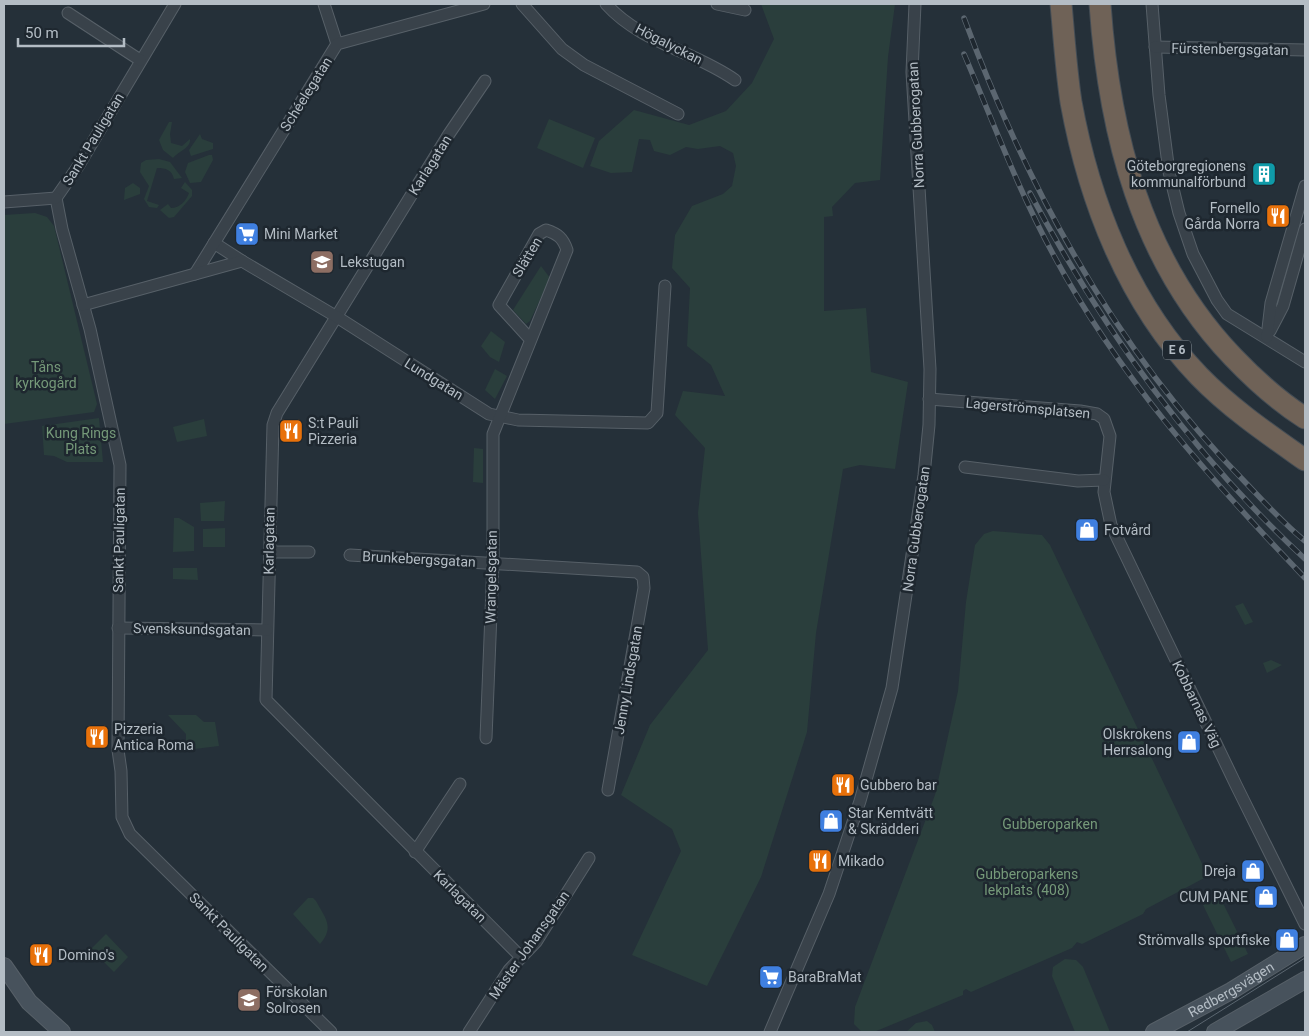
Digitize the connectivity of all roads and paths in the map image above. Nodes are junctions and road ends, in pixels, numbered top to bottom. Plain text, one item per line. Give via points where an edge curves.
1 (175, 4) edge
2 (324, 4) edge
3 (484, 4) edge
4 (522, 4) edge
5 (606, 4) edge
6 (717, 4) edge
7 (915, 4) edge
8 (1061, 4) edge
9 (1100, 4) edge
10 (1152, 4) edge
11 (745, 10) dead end
12 (68, 13) dead end
13 (337, 44) junction
14 (1155, 47) junction
15 (1305, 50) edge
16 (140, 60) junction
17 (735, 80) dead end
18 (485, 81) dead end
19 (678, 114) dead end
20 (1305, 186) edge
21 (56, 198) junction
22 (4, 202) edge
23 (1301, 214) edge
24 (1305, 229) edge
25 (214, 243) junction
26 (242, 261) junction
27 (195, 274) junction
28 (666, 286) dead end
29 (83, 305) junction
30 (337, 317) junction
31 (1267, 337) junction
32 (530, 339) junction
33 (1305, 362) edge
34 (929, 399) junction
35 (499, 416) junction
36 (1305, 418) edge
37 (1305, 460) edge
38 (965, 467) dead end
39 (1104, 480) junction
40 (270, 552) junction
41 (310, 552) dead end
42 (350, 555) dead end
43 (493, 563) junction
44 (637, 572) joint
45 (118, 628) junction
46 (267, 630) junction
47 (486, 738) dead end
48 (460, 784) dead end
49 (608, 790) dead end
50 (415, 852) junction
51 (589, 858) dead end
52 (1305, 924) edge
53 (1305, 945) edge
54 (521, 957) junction
55 (4, 966) edge
56 (1305, 980) edge
57 (4, 987) edge
58 (46, 1032) edge
59 (62, 1032) edge
60 (331, 1032) edge
61 (469, 1032) edge
62 (770, 1032) edge
63 (1154, 1032) edge
64 (1215, 1032) edge

1 - 16 street, Sankt Pauligatan
2 - 13 street
3 - 13 street, Schéelegatan
4 - 19 street via 562,49 584,65
5 - 17 street, Högalyckan via 650,38
6 - 11 street
7 - 34 street, Norra Gubberogatan via 912,72 930,370
8 - 37 highway, E 6 via 1071,101 1082,151 1104,222 1132,282 1198,375 1253,423
9 - 36 highway, E 6 via 1103,46 1120,145 1140,211 1154,244 1170,275 1210,333 1256,381
10 - 14 street
12 - 16 street
13 - 25 street, Schéelegatan
14 - 15 street, Fürstenbergsgatan
14 - 31 street via 1169,172 1193,254 1227,314 1251,331
16 - 21 street, Sankt Pauligatan
18 - 30 street, Karlagatan
20 - 23 street
21 - 22 street
21 - 29 street, Sankt Pauligatan
23 - 31 street via 1271,303
24 - 31 street via 1282,306
25 - 26 street, Lundgatan
25 - 27 street, Schéelegatan
26 - 27 street
26 - 30 street, Lundgatan
27 - 29 street
28 - 35 street, Lundgatan via 657,413 648,423 518,420
29 - 45 street, Sankt Pauligatan via 120,465
30 - 35 street, Lundgatan via 489,414
30 - 40 street, Karlagatan via 277,413 273,425
31 - 33 street
32 - 32 street, Slätten via 567,250 564,240 546,230 539,234 499,305
32 - 35 street, Slätten
34 - 39 street, Lagerströmsplatsen via 1097,414 1104,419 1110,436
34 - 62 street, Norra Gubberogatan via 924,475 892,688 829,894
35 - 43 street, Wrangelsgatan via 493,434
38 - 39 street via 1078,481
39 - 52 street, Kobbarnas Väg via 1111,525
40 - 41 street
40 - 46 street, Karlagatan
42 - 43 street, Brunkebergsgatan
43 - 44 street, Brunkebergsgatan
43 - 47 street, Wrangelsgatan
44 - 49 street, Jenny Lindsgatan via 643,577 644,588
45 - 46 street, Svensksundsgatan
45 - 60 street, Sankt Pauligatan via 118,750 122,817 130,834
46 - 50 street, Karlagatan via 266,700
48 - 50 street
50 - 54 street, Karlagatan
51 - 54 street, Mäster Johansgatan via 536,942
53 - 63 street, Redbergsvägen via 1231,991
54 - 61 street, Mäster Johansgatan
55 - 59 street via 30,1002
56 - 64 street
57 - 58 street via 18,1006

